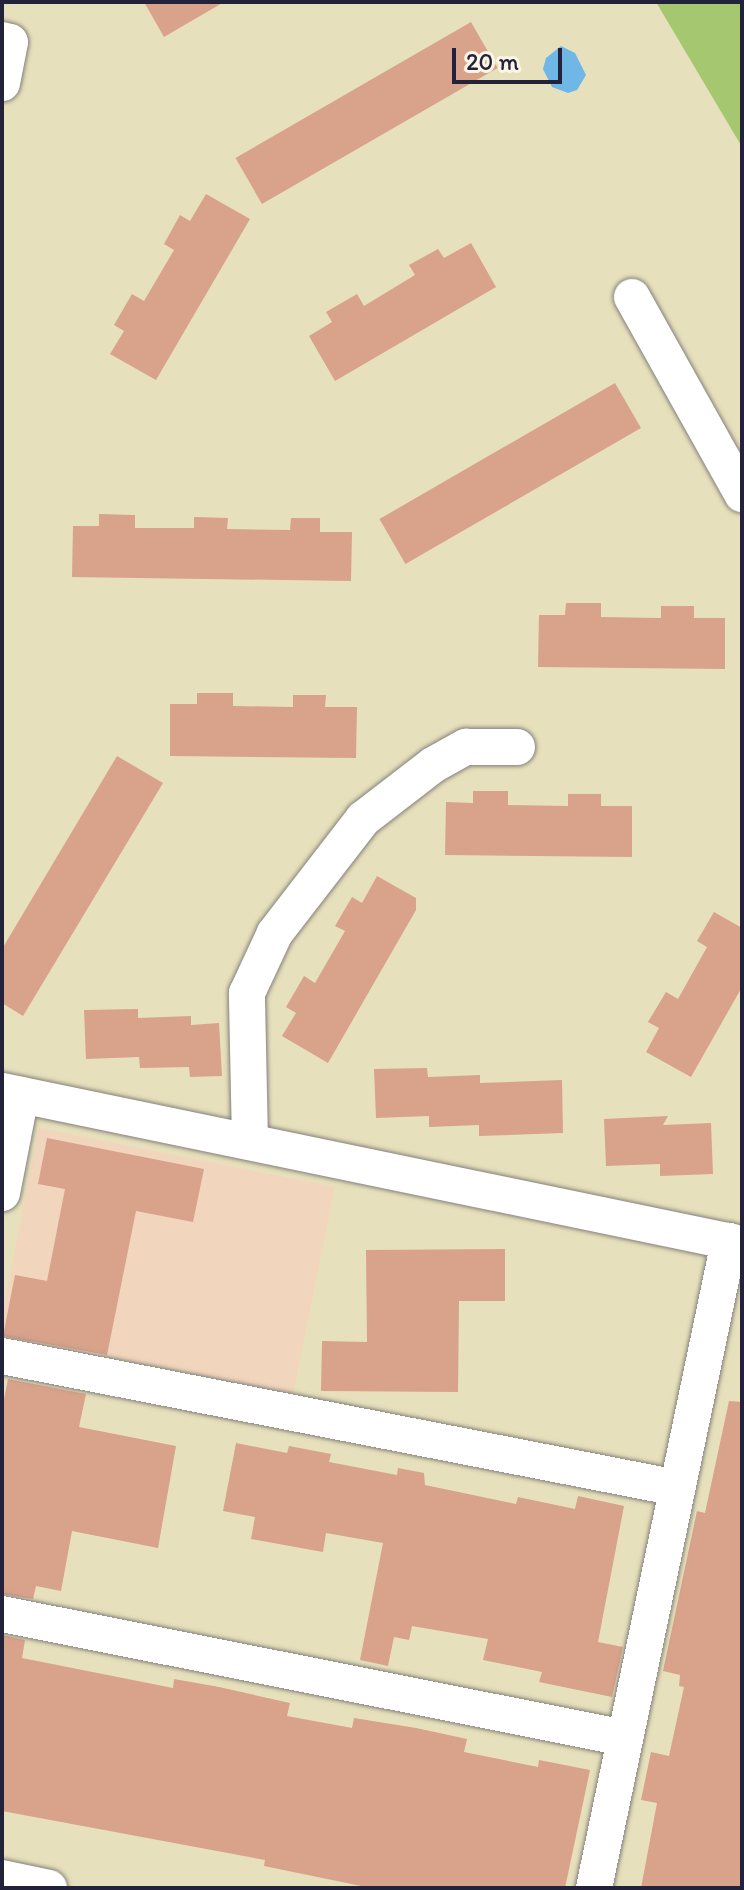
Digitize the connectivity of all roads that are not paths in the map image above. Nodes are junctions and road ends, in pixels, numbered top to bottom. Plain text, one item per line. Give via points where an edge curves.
1 (2, 40) edge
2 (2, 83) edge
3 (632, 297) dead end
4 (742, 494) edge
5 (517, 747) dead end
6 (12, 1093) edge
7 (250, 1142) junction
8 (2, 1193) edge
9 (735, 1242) edge
10 (2, 1356) edge
11 (677, 1488) junction
12 (2, 1614) edge
13 (625, 1738) junction
14 (2, 1878) edge
15 (49, 1888) edge
16 (594, 1888) edge

1 - 2 street via 10,42
3 - 4 street
5 - 7 street via 466,747 433,765 363,819 275,933 247,993
6 - 7 street
6 - 8 street
7 - 9 street
9 - 11 street
10 - 11 street
11 - 13 street
12 - 13 street
13 - 16 street
14 - 15 street

